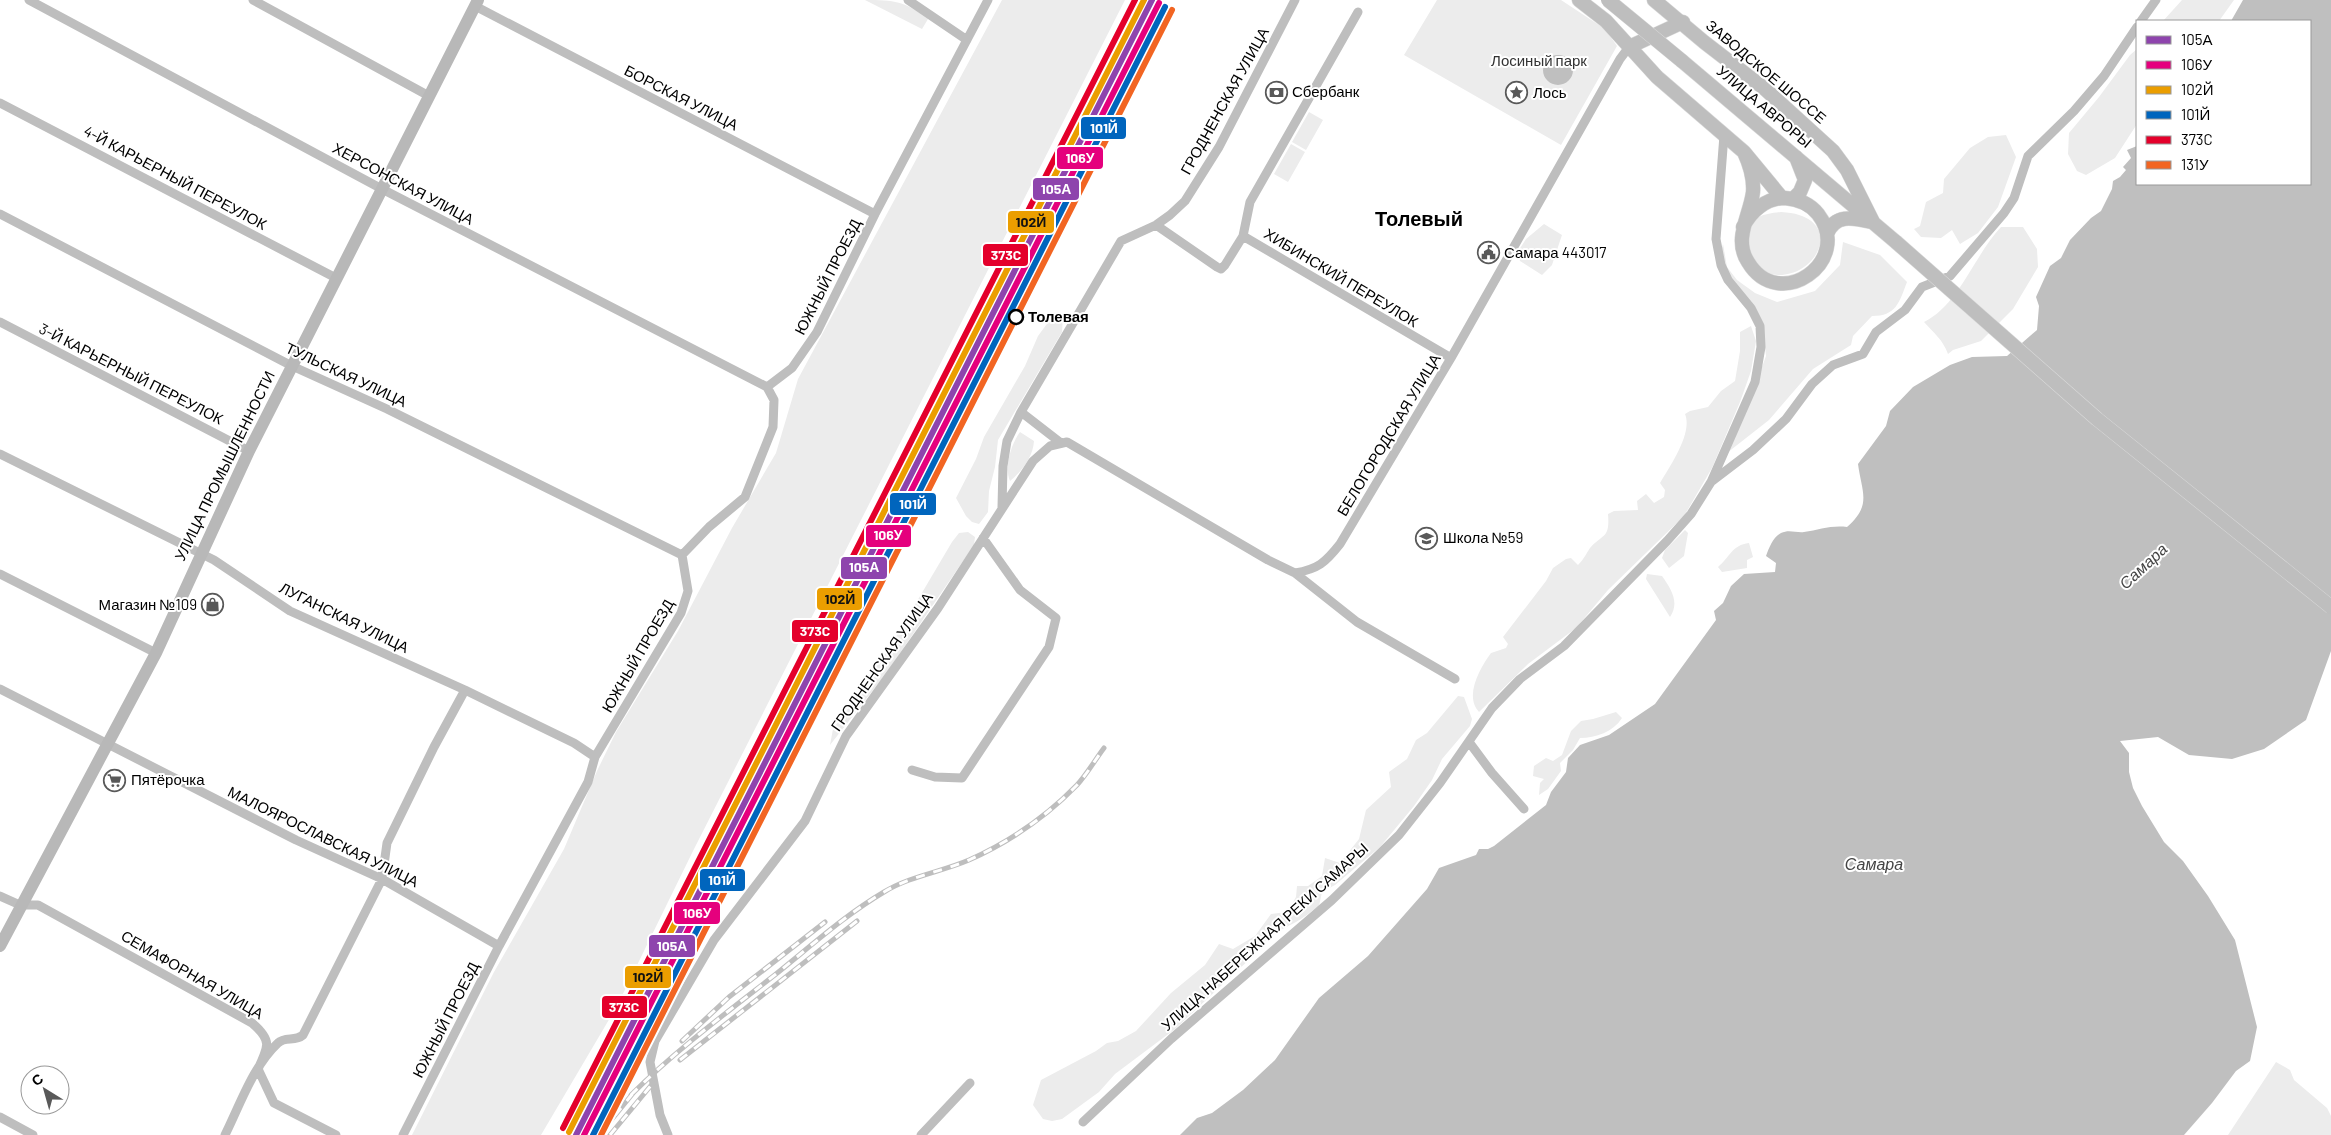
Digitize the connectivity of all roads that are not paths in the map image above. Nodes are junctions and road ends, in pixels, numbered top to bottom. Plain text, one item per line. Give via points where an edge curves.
1 (29, 0) edge
2 (253, 0) edge
3 (908, 0) edge
4 (988, 0) edge
5 (1295, 0) edge
6 (1579, 0) edge
7 (1608, 0) edge
8 (1654, 0) edge
9 (2156, 0) edge
10 (476, 3) edge
11 (1358, 12) dead end
12 (2142, 20) edge
13 (1683, 22) junction
14 (2136, 28) edge
15 (967, 40) junction
16 (1629, 47) junction
17 (429, 96) junction
18 (0, 103) edge
19 (1724, 135) junction
20 (1833, 151) junction
21 (1744, 152) junction
22 (1794, 154) junction
23 (1811, 168) junction
24 (382, 189) junction
25 (1787, 199) junction
26 (0, 214) edge
27 (875, 214) junction
28 (1873, 222) junction
29 (1156, 225) junction
30 (1743, 227) junction
31 (1827, 234) junction
32 (1243, 236) junction
33 (336, 278) junction
34 (0, 322) edge
35 (1451, 358) junction
36 (292, 366) junction
37 (768, 387) junction
38 (1020, 412) junction
39 (1061, 443) junction
40 (249, 451) junction
41 (0, 454) edge
42 (1711, 482) junction
43 (1002, 509) junction
44 (983, 538) junction
45 (200, 554) junction
46 (682, 555) junction
47 (1295, 573) junction
48 (0, 574) edge
49 (2331, 607) edge
50 (156, 653) junction
51 (1455, 679) dead end
52 (0, 689) edge
53 (465, 690) junction
54 (1469, 742) junction
55 (107, 743) junction
56 (594, 758) junction
57 (912, 770) dead end
58 (1524, 809) dead end
59 (382, 879) junction
60 (0, 896) edge
61 (20, 905) junction
62 (0, 946) edge
63 (499, 946) junction
64 (258, 1069) junction
65 (970, 1083) dead end
66 (0, 1118) edge
67 (1083, 1122) dead end
68 (33, 1135) edge
69 (225, 1135) edge
70 (336, 1135) edge
71 (404, 1135) edge
72 (668, 1135) edge
73 (920, 1135) edge

1 - 24 street, ХЕРСОНСКАЯ УЛИЦА
2 - 17 street
3 - 15 street
4 - 15 street, ЮЖНЫЙ ПРОЕЗД
5 - 29 street, ГРОДНЕНСКАЯ УЛИЦА via 1219,147 1185,201
6 - 16 main road via 1606,21
7 - 22 main road, УЛИЦА АВРОРЫ, bridge
8 - 13 main road, ЗАВОДСКОЕ ШОССЕ
9 - 12 street
10 - 17 main road, УЛИЦА ПРОМЫШЛЕННОСТИ
10 - 27 street, БОРСКАЯ УЛИЦА
11 - 32 street via 1250,202
13 - 16 main road
13 - 20 main road, ЗАВОДСКОЕ ШОССЕ via 1765,89
14 - 42 street, УЛИЦА НАБЕРЕЖНАЯ РЕКИ САМАРЫ via 2104,76 2028,156 2014,198 1950,276 1922,287 1905,310 1876,332 1864,354 1833,365 1753,450
15 - 27 street, ЮЖНЫЙ ПРОЕЗД
16 - 19 main road via 1657,77
16 - 35 street, БЕЛОГОРОДСКАЯ УЛИЦА
17 - 24 main road, УЛИЦА ПРОМЫШЛЕННОСТИ
18 - 33 street, 4-Й КАРЬЕРНЫЙ ПЕРЕУЛОК
19 - 21 main road
19 - 42 street via 1716,239 1721,265 1728,280 1751,308 1760,326 1761,347 1754,382
20 - 23 main road via 1837,162 1832,170 1823,172
20 - 28 main road, ЗАВОДСКОЕ ШОССЕ via 1847,170
21 - 25 main road
21 - 30 main road via 1753,180 1753,193
22 - 23 main road, УЛИЦА АВРОРЫ
22 - 25 main road via 1805,180 1800,192
23 - 28 main road, УЛИЦА АВРОРЫ
24 - 33 main road, УЛИЦА ПРОМЫШЛЕННОСТИ
24 - 37 street, ХЕРСОНСКАЯ УЛИЦА
25 - 30 main road via 1761,205 1747,218
25 - 31 main road via 1814,210
26 - 36 street, ТУЛЬСКАЯ УЛИЦА
27 - 37 street, ЮЖНЫЙ ПРОЕЗД via 817,332 792,368
28 - 31 main road via 1840,219 1830,226
28 - 49 main road, УЛИЦА АВРОРЫ, bridge via 2097,419
29 - 32 street, ХИБИНСКИЙ ПЕРЕУЛОК via 1221,269
29 - 38 street, ГРОДНЕНСКАЯ УЛИЦА via 1121,240
30 - 31 main road via 1742,238 1748,262 1763,277 1784,284 1799,281 1819,267 1826,250
32 - 35 street, ХИБИНСКИЙ ПЕРЕУЛОК
33 - 36 main road, УЛИЦА ПРОМЫШЛЕННОСТИ
34 - 40 street, 3-Й КАРЬЕРНЫЙ ПЕРЕУЛОК
35 - 47 street, БЕЛОГОРОДСКАЯ УЛИЦА via 1340,544 1327,561 1313,570
36 - 40 main road, УЛИЦА ПРОМЫШЛЕННОСТИ
36 - 46 street, ТУЛЬСКАЯ УЛИЦА via 387,408
37 - 46 street via 774,400 773,427 745,497
38 - 39 street
38 - 43 street, ГРОДНЕНСКАЯ УЛИЦА via 1007,441
39 - 43 street, ГРОДНЕНСКАЯ УЛИЦА via 1050,446 1033,461
39 - 47 street via 1068,442
40 - 45 main road, УЛИЦА ПРОМЫШЛЕННОСТИ
41 - 45 street, ЛУГАНСКАЯ УЛИЦА
42 - 54 street, УЛИЦА НАБЕРЕЖНАЯ РЕКИ САМАРЫ via 1691,514 1667,541 1564,646 1520,679 1492,708
43 - 44 street, ГРОДНЕНСКАЯ УЛИЦА
44 - 57 street via 1020,590 1056,618 1049,647 962,778
44 - 72 street, ГРОДНЕНСКАЯ УЛИЦА via 938,608 846,736 805,821 714,940 655,1040 650,1062 660,1115
45 - 50 main road, УЛИЦА ПРОМЫШЛЕННОСТИ
45 - 53 street, ЛУГАНСКАЯ УЛИЦА via 238,575 290,611
46 - 56 street, ЮЖНЫЙ ПРОЕЗД via 688,591 681,613
47 - 51 street via 1357,622
48 - 50 street
50 - 55 main road, УЛИЦА ПРОМЫШЛЕННОСТИ
52 - 55 street, МАЛОЯРОСЛАВСКАЯ УЛИЦА
53 - 56 street, ЛУГАНСКАЯ УЛИЦА via 574,743
53 - 59 street via 387,843
54 - 58 street via 1492,774
54 - 67 street, УЛИЦА НАБЕРЕЖНАЯ РЕКИ САМАРЫ via 1399,835 1332,900 1171,1039
55 - 59 street, МАЛОЯРОСЛАВСКАЯ УЛИЦА via 296,840
55 - 61 main road, УЛИЦА ПРОМЫШЛЕННОСТИ
56 - 63 street, ЮЖНЫЙ ПРОЕЗД via 588,782
59 - 63 street, МАЛОЯРОСЛАВСКАЯ УЛИЦА
59 - 64 street via 303,1035 278,1042
60 - 61 street, СЕМАФОРНАЯ УЛИЦА
61 - 62 main road, УЛИЦА ПРОМЫШЛЕННОСТИ
61 - 64 street, СЕМАФОРНАЯ УЛИЦА via 38,905 252,1023 268,1040
63 - 71 street, ЮЖНЫЙ ПРОЕЗД
64 - 69 street
64 - 70 street via 274,1104
65 - 73 street
66 - 68 street

